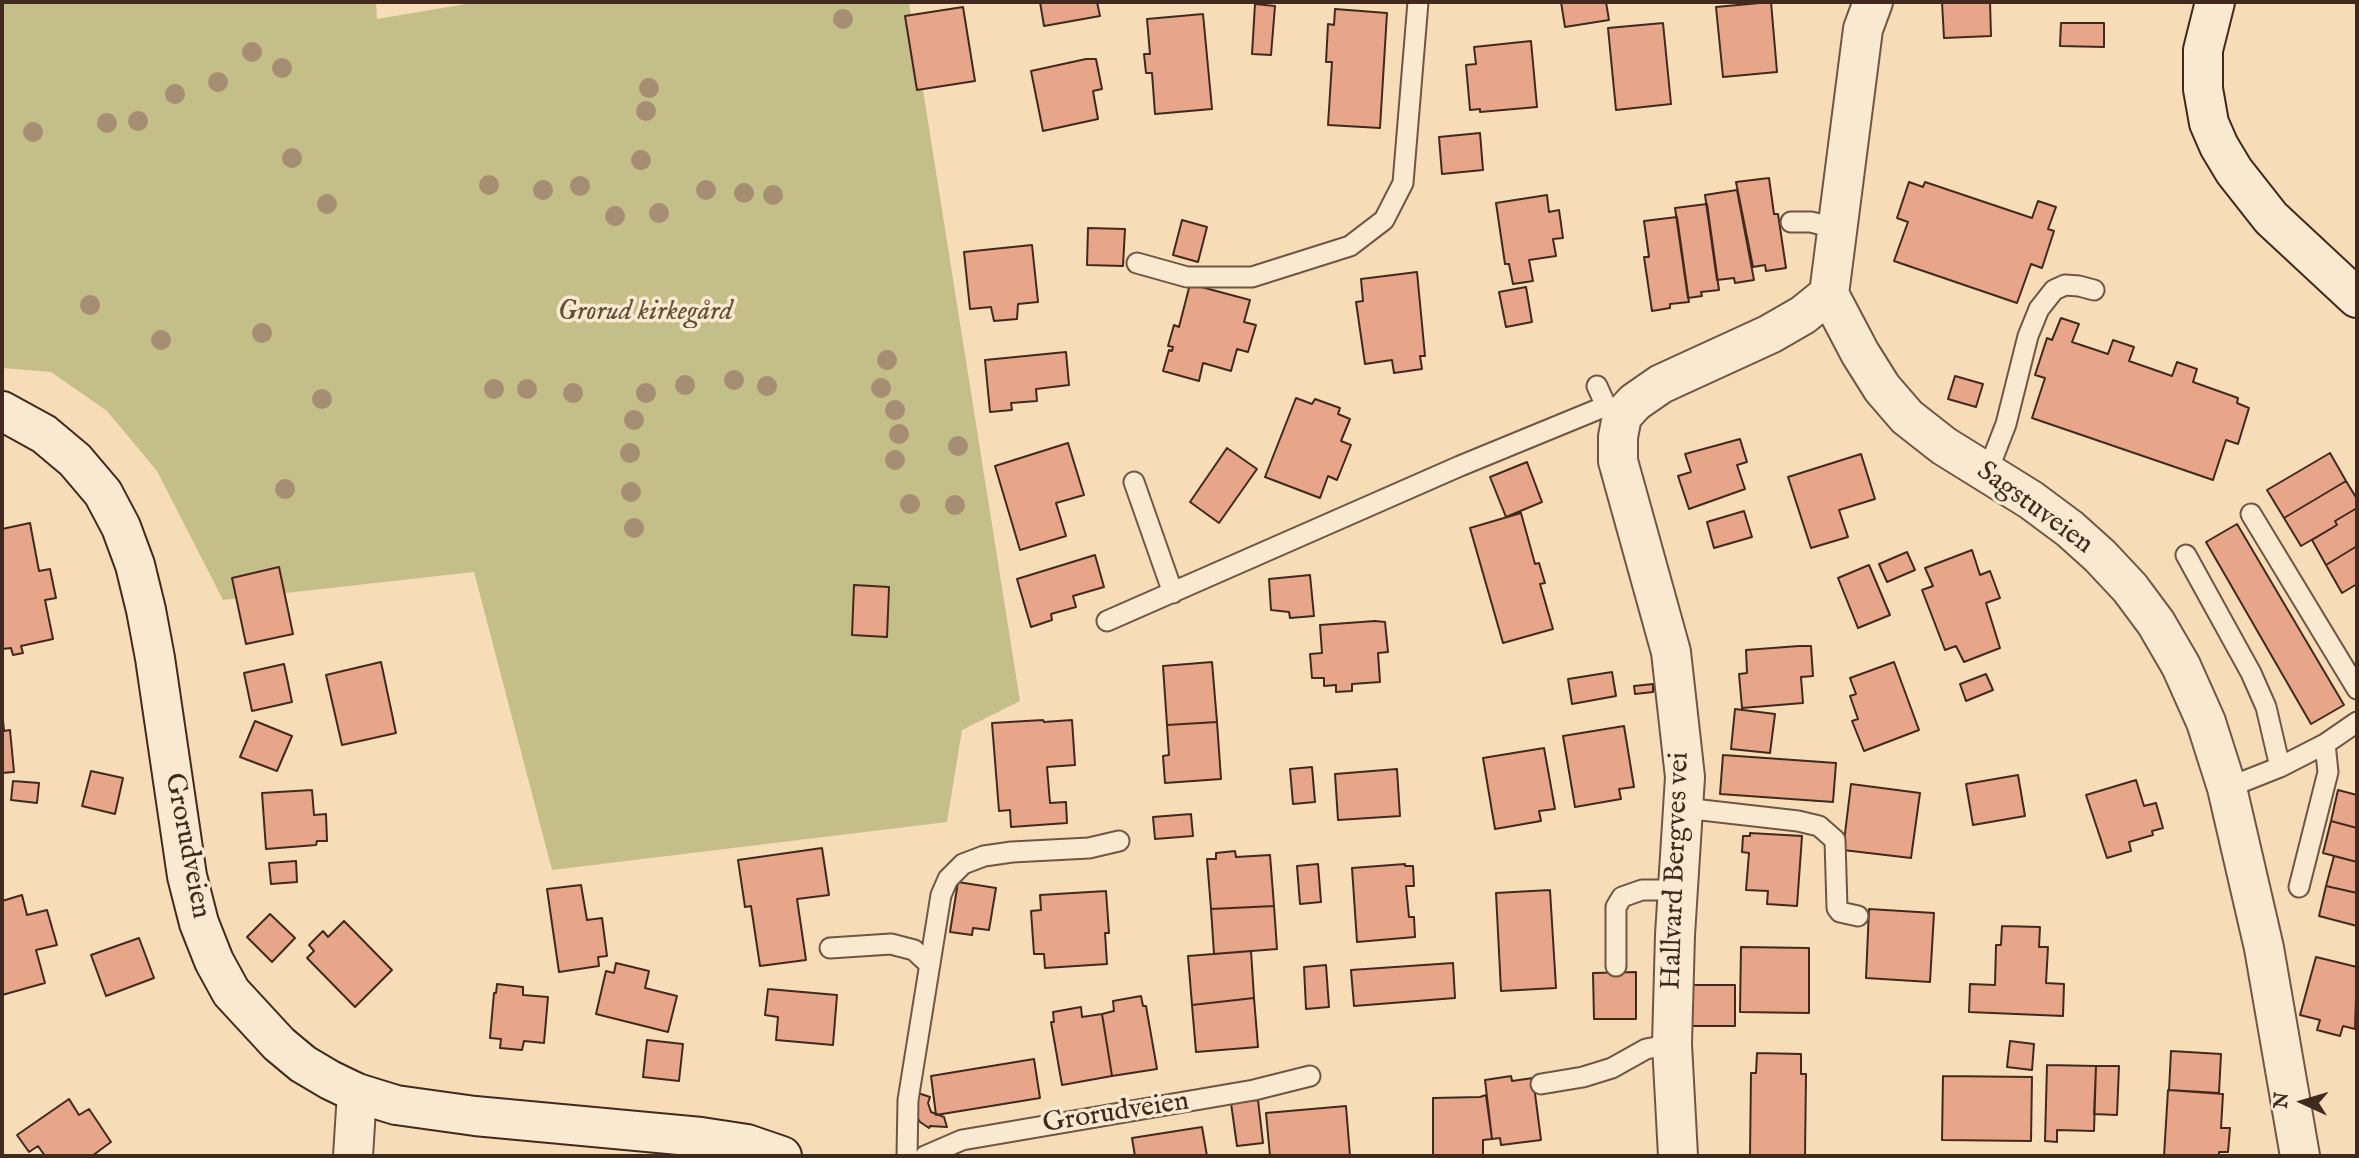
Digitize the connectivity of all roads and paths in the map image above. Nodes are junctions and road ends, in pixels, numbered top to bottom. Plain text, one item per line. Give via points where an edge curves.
1 (1418, 2) edge
2 (1873, 2) edge
3 (2215, 2) edge
4 (1791, 222) dead end
5 (1838, 229) junction
6 (1137, 263) dead end
7 (2094, 290) dead end
8 (1829, 294) junction
9 (2357, 298) edge
10 (1597, 386) dead end
11 (2, 411) edge
12 (1614, 411) junction
13 (1987, 473) junction
14 (1133, 482) dead end
15 (2251, 514) dead end
16 (2186, 555) dead end
17 (1173, 593) junction
18 (1107, 621) dead end
19 (2357, 689) edge
20 (2357, 722) edge
21 (2325, 744) junction
22 (2280, 767) junction
23 (2227, 788) junction
24 (1684, 808) junction
25 (1119, 841) dead end
26 (2299, 887) dead end
27 (1677, 890) junction
28 (1858, 916) dead end
29 (830, 948) dead end
30 (930, 965) junction
31 (1616, 965) dead end
32 (1672, 1044) junction
33 (1310, 1076) dead end
34 (1541, 1084) dead end
35 (357, 1093) junction
36 (353, 1156) edge
37 (782, 1156) edge
38 (907, 1156) edge
39 (925, 1156) edge
40 (1678, 1156) edge
41 (2300, 1156) edge

1 - 6 lane via 1402,183 1384,220 1350,246 1252,277 1187,277
2 - 5 street via 1863,29
3 - 9 street via 2203,50 2203,89 2219,146 2271,218
4 - 5 lane
5 - 8 street
7 - 13 lane via 2066,285 2054,290 2039,309
8 - 12 street via 1770,334
8 - 13 street, Sagstuveien via 1882,388 1944,446
10 - 12 lane
11 - 35 street, Grorudveien via 44,434 75,460 103,493 121,527 135,565 155,658 187,876 214,961 231,992 279,1044 303,1064
12 - 17 lane via 1460,466
12 - 24 street, Hallvard Bergves vei via 1618,461 1671,652 1685,777
13 - 23 street, Sagstuveien via 2070,529 2130,588 2181,666 2206,722
14 - 17 lane
15 - 19 lane
16 - 22 lane via 2251,673 2266,707
17 - 18 lane
20 - 21 lane
21 - 22 lane
21 - 26 lane via 2329,772
22 - 23 lane
23 - 41 street, Sagstuveien via 2264,948
24 - 27 street, Hallvard Bergves vei
24 - 28 lane via 1819,826 1835,840 1837,908
25 - 30 lane via 1089,848 984,856 963,864 948,879 941,895
27 - 31 lane via 1642,890 1622,897 1616,907
27 - 32 street, Hallvard Bergves vei
29 - 30 lane via 891,944 914,950
30 - 38 lane via 908,1100
32 - 34 lane via 1646,1048 1593,1074
32 - 40 street, Hallvard Bergves vei
33 - 39 lane, Grorudveien via 1241,1093 962,1140
35 - 36 street
35 - 37 street, Grorudveien via 431,1111 701,1137 747,1144

